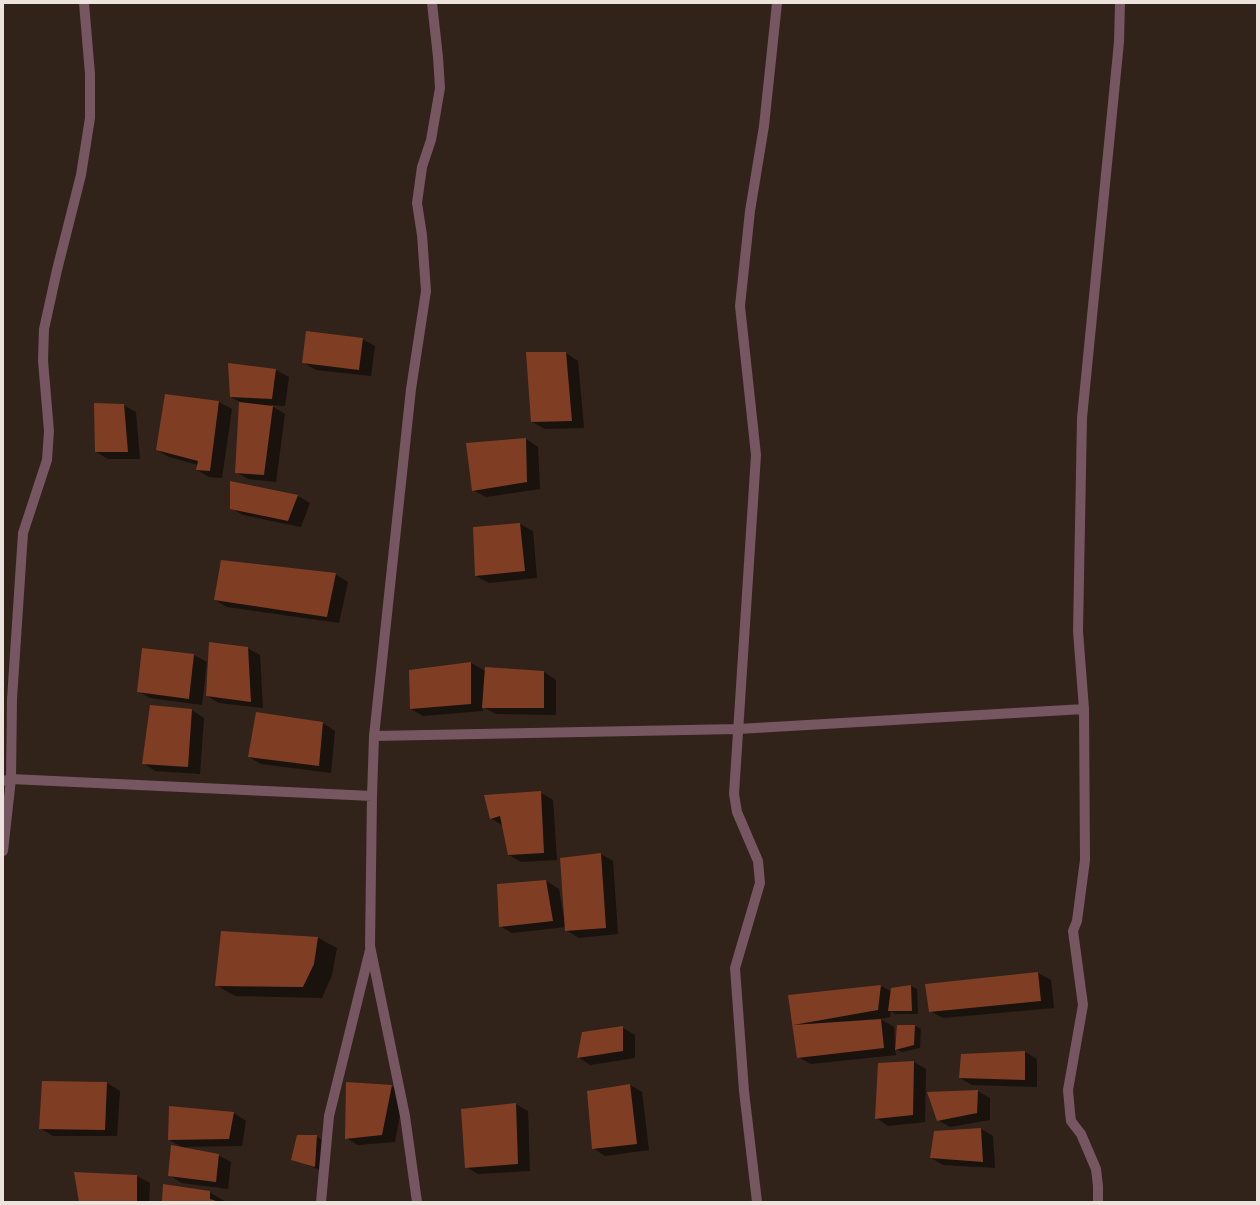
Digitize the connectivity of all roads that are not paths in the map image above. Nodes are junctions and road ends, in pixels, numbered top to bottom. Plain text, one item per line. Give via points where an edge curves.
1 (84, 3) edge
2 (432, 3) edge
3 (777, 3) edge
4 (1120, 3) edge
5 (1084, 709) junction
6 (738, 729) junction
7 (374, 736) junction
8 (7, 780) edge
9 (372, 796) junction
10 (3, 851) edge
11 (370, 946) junction
12 (321, 1202) edge
13 (417, 1202) edge
14 (757, 1202) edge
15 (1098, 1202) edge

1 - 8 street via 90,74 90,118 81,175 56,270 44,329 43,361 49,431 47,460 23,533
2 - 7 street via 440,88 431,140 422,167 417,203 426,291 411,389
3 - 6 street via 764,126 750,211 740,306 756,455
4 - 5 street via 1119,42 1082,418 1078,631
5 - 6 street
5 - 15 street via 1085,860 1077,921 1073,931 1083,1005 1068,1090 1071,1121 1081,1134 1096,1169
6 - 7 street
6 - 14 street via 734,794 737,812 758,861 760,883 735,968 744,1091
7 - 9 street
8 - 9 street
8 - 10 street
9 - 11 street
11 - 12 street via 329,1116
11 - 13 street via 406,1116

